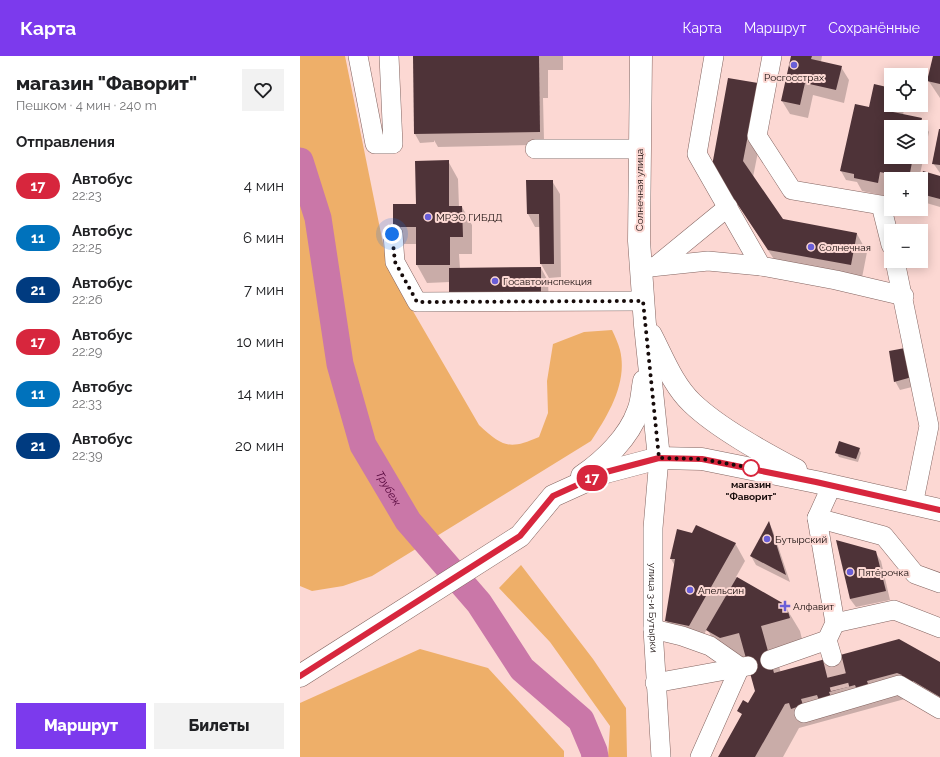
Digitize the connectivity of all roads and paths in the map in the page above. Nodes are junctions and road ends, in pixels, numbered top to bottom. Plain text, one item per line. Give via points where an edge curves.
1 (358, 56) edge
2 (389, 56) edge
3 (641, 56) edge
4 (714, 56) edge
5 (772, 56) edge
6 (535, 149) dead end
7 (638, 149) junction
8 (728, 207) junction
9 (886, 224) edge
10 (392, 234) dead end
11 (761, 266) junction
12 (648, 267) junction
13 (897, 268) edge
14 (904, 296) junction
15 (643, 301) junction
16 (645, 325) junction
17 (648, 357) junction
18 (932, 446) edge
19 (659, 458) junction
20 (824, 483) junction
21 (553, 496) junction
22 (913, 505) junction
23 (940, 510) edge
24 (817, 518) junction
25 (940, 583) edge
26 (940, 628) edge
27 (653, 629) junction
28 (832, 640) junction
29 (770, 660) dead end
30 (744, 666) junction
31 (300, 676) edge
32 (655, 683) junction
33 (940, 710) edge
34 (804, 713) dead end
35 (661, 757) edge
36 (700, 757) edge

1 - 2 street via 375,144 393,144
3 - 7 main road, Солнечная улица
4 - 8 street via 697,154
5 - 9 street via 758,136 792,190 881,205
6 - 7 street
7 - 12 main road, Солнечная улица via 639,241
8 - 11 street
8 - 12 street
10 - 15 street via 395,262 417,302
11 - 12 street via 708,260
11 - 14 street
12 - 15 main road, Солнечная улица
13 - 14 street
14 - 18 street
15 - 16 main road, Солнечная улица
16 - 17 main road, Солнечная улица
16 - 20 main road, Солнечная улица via 675,382 692,403 762,452
17 - 19 main road, Солнечная улица
17 - 21 main road via 638,411 627,431 597,466
18 - 22 street
19 - 20 main road via 702,459
19 - 21 main road via 606,472
19 - 27 street, улица 3-и Бутырки via 653,528
20 - 22 main road
20 - 24 street
21 - 31 main road via 520,536
22 - 23 main road
24 - 25 street via 884,536 915,574
24 - 28 street
26 - 28 street via 894,610
27 - 30 street via 710,646
27 - 32 street, улица 3-и Бутырки
28 - 29 street
30 - 32 street
30 - 36 street
32 - 35 street, улица 3-и Бутырки
33 - 34 street via 899,685 842,695

